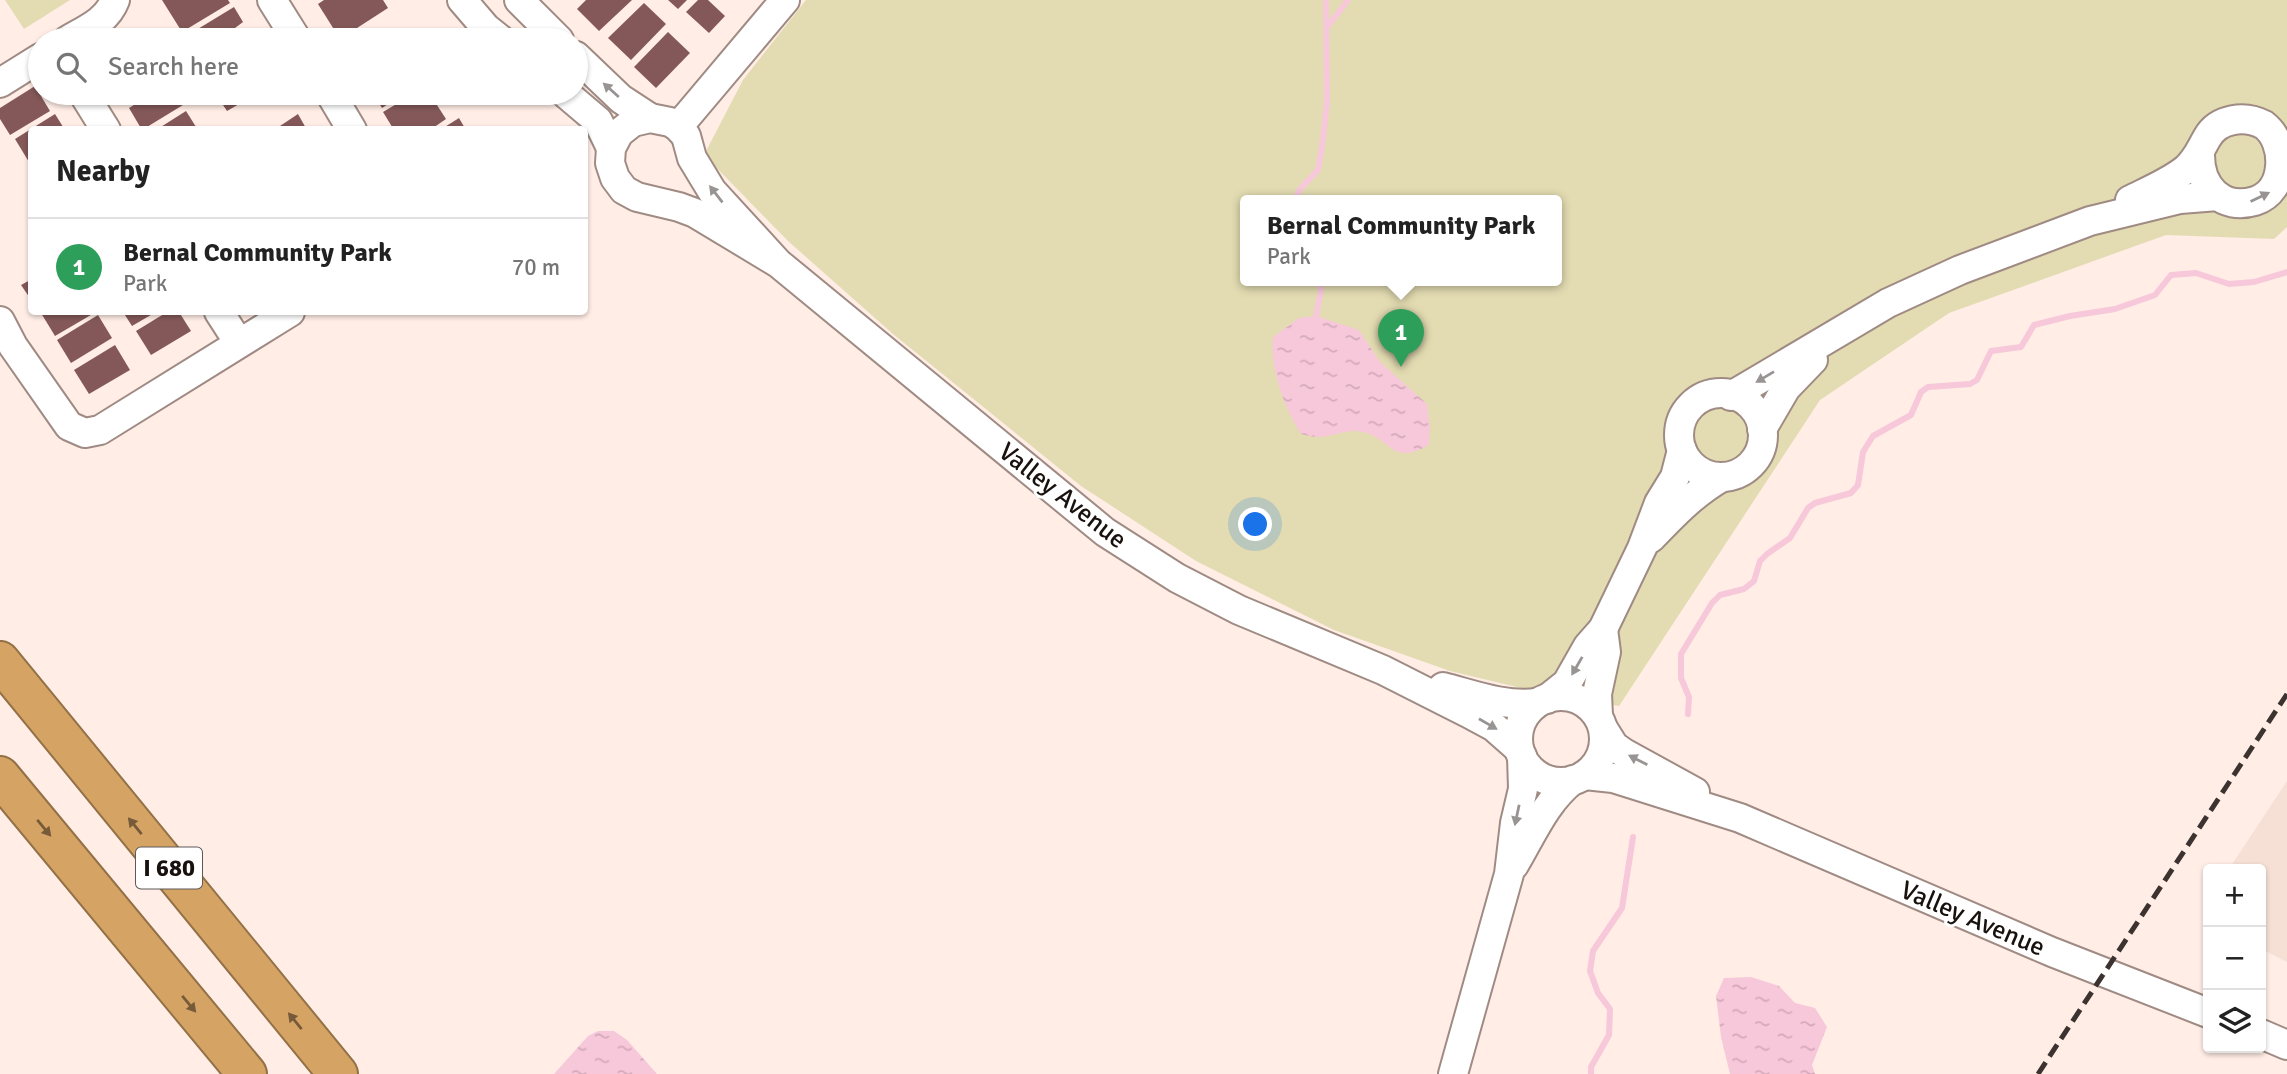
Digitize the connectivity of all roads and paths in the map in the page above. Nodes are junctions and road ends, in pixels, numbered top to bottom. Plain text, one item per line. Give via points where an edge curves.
1 (115, 0) edge
2 (272, 0) edge
3 (462, 0) edge
4 (519, 0) edge
5 (785, 0) edge
6 (88, 28) edge
7 (290, 28) edge
8 (486, 28) edge
9 (547, 28) edge
10 (28, 66) edge
11 (588, 67) edge
12 (0, 83) edge
13 (90, 105) edge
14 (337, 105) edge
15 (579, 105) edge
16 (650, 118) junction
17 (104, 126) edge
18 (350, 126) edge
19 (678, 127) junction
20 (611, 148) junction
21 (2200, 155) junction
22 (692, 158) junction
23 (2218, 196) junction
24 (652, 200) junction
25 (2090, 221) junction
26 (778, 264) junction
27 (221, 315) edge
28 (285, 315) edge
29 (0, 321) edge
30 (1839, 332) junction
31 (239, 343) junction
32 (1731, 396) junction
33 (1762, 429) junction
34 (1682, 450) junction
35 (1722, 477) junction
36 (1642, 548) junction
37 (1602, 629) junction
38 (0, 661) edge
39 (1384, 670) junction
40 (1542, 701) junction
41 (1601, 723) junction
42 (1520, 753) junction
43 (0, 776) edge
44 (1579, 778) junction
45 (1740, 818) junction
46 (1509, 874) junction
47 (2203, 1011) edge
48 (2266, 1036) edge
49 (2287, 1045) edge
50 (247, 1074) edge
51 (338, 1074) edge
52 (1453, 1074) edge

1 - 6 street via 103,19
2 - 7 street
3 - 8 street
4 - 9 street
5 - 19 street
10 - 12 street
16 -> 11 street via 621,99
13 - 17 street
14 - 18 street
15 - 20 street, Valley Avenue via 598,121
16 - 19 street
16 - 20 street via 633,122 619,133
19 - 22 street, Valley Avenue via 691,146
20 - 24 street, Valley Avenue via 610,163 624,190
21 - 23 street via 2204,182
23 -> 21 street via 2245,204 2271,193 2284,168 2281,143 2266,126 2253,120 2234,120 2208,136
21 - 25 street via 2186,169
22 - 24 street via 681,187
26 -> 22 street, Valley Avenue via 712,191
23 - 25 street via 2180,199
24 - 26 street, Valley Avenue via 695,213
25 - 30 street via 1960,270
26 - 39 street, Valley Avenue via 1105,532 1177,578 1239,610
27 - 31 street
28 - 31 street
29 - 31 street via 69,426 85,433 100,430
30 -> 32 street
30 - 33 street via 1786,388
32 - 33 street via 1750,405
32 - 34 street via 1707,396 1690,408 1681,422
33 - 35 street via 1754,461 1734,475
34 - 35 street via 1695,468
34 - 36 street via 1675,477 1659,503
35 - 36 street via 1692,498
36 - 37 street
37 -> 40 street via 1567,683
37 - 41 street via 1606,653 1597,694
51 -> 38 highway, I 680
39 - 40 street, Valley Avenue via 1501,702
39 -> 42 street, Valley Avenue via 1494,727
40 - 41 street via 1562,696 1576,699 1588,705
40 - 42 street via 1521,723
41 - 44 street via 1604,748 1597,763
45 -> 41 street, Valley Avenue via 1624,754
42 - 44 street via 1534,772 1553,781
42 -> 46 street via 1523,789
43 -> 50 highway, I 680
44 - 45 street, Valley Avenue via 1613,778
44 - 46 street via 1546,808
45 - 47 street, Valley Avenue via 2052,952
46 - 52 street
48 - 49 street

